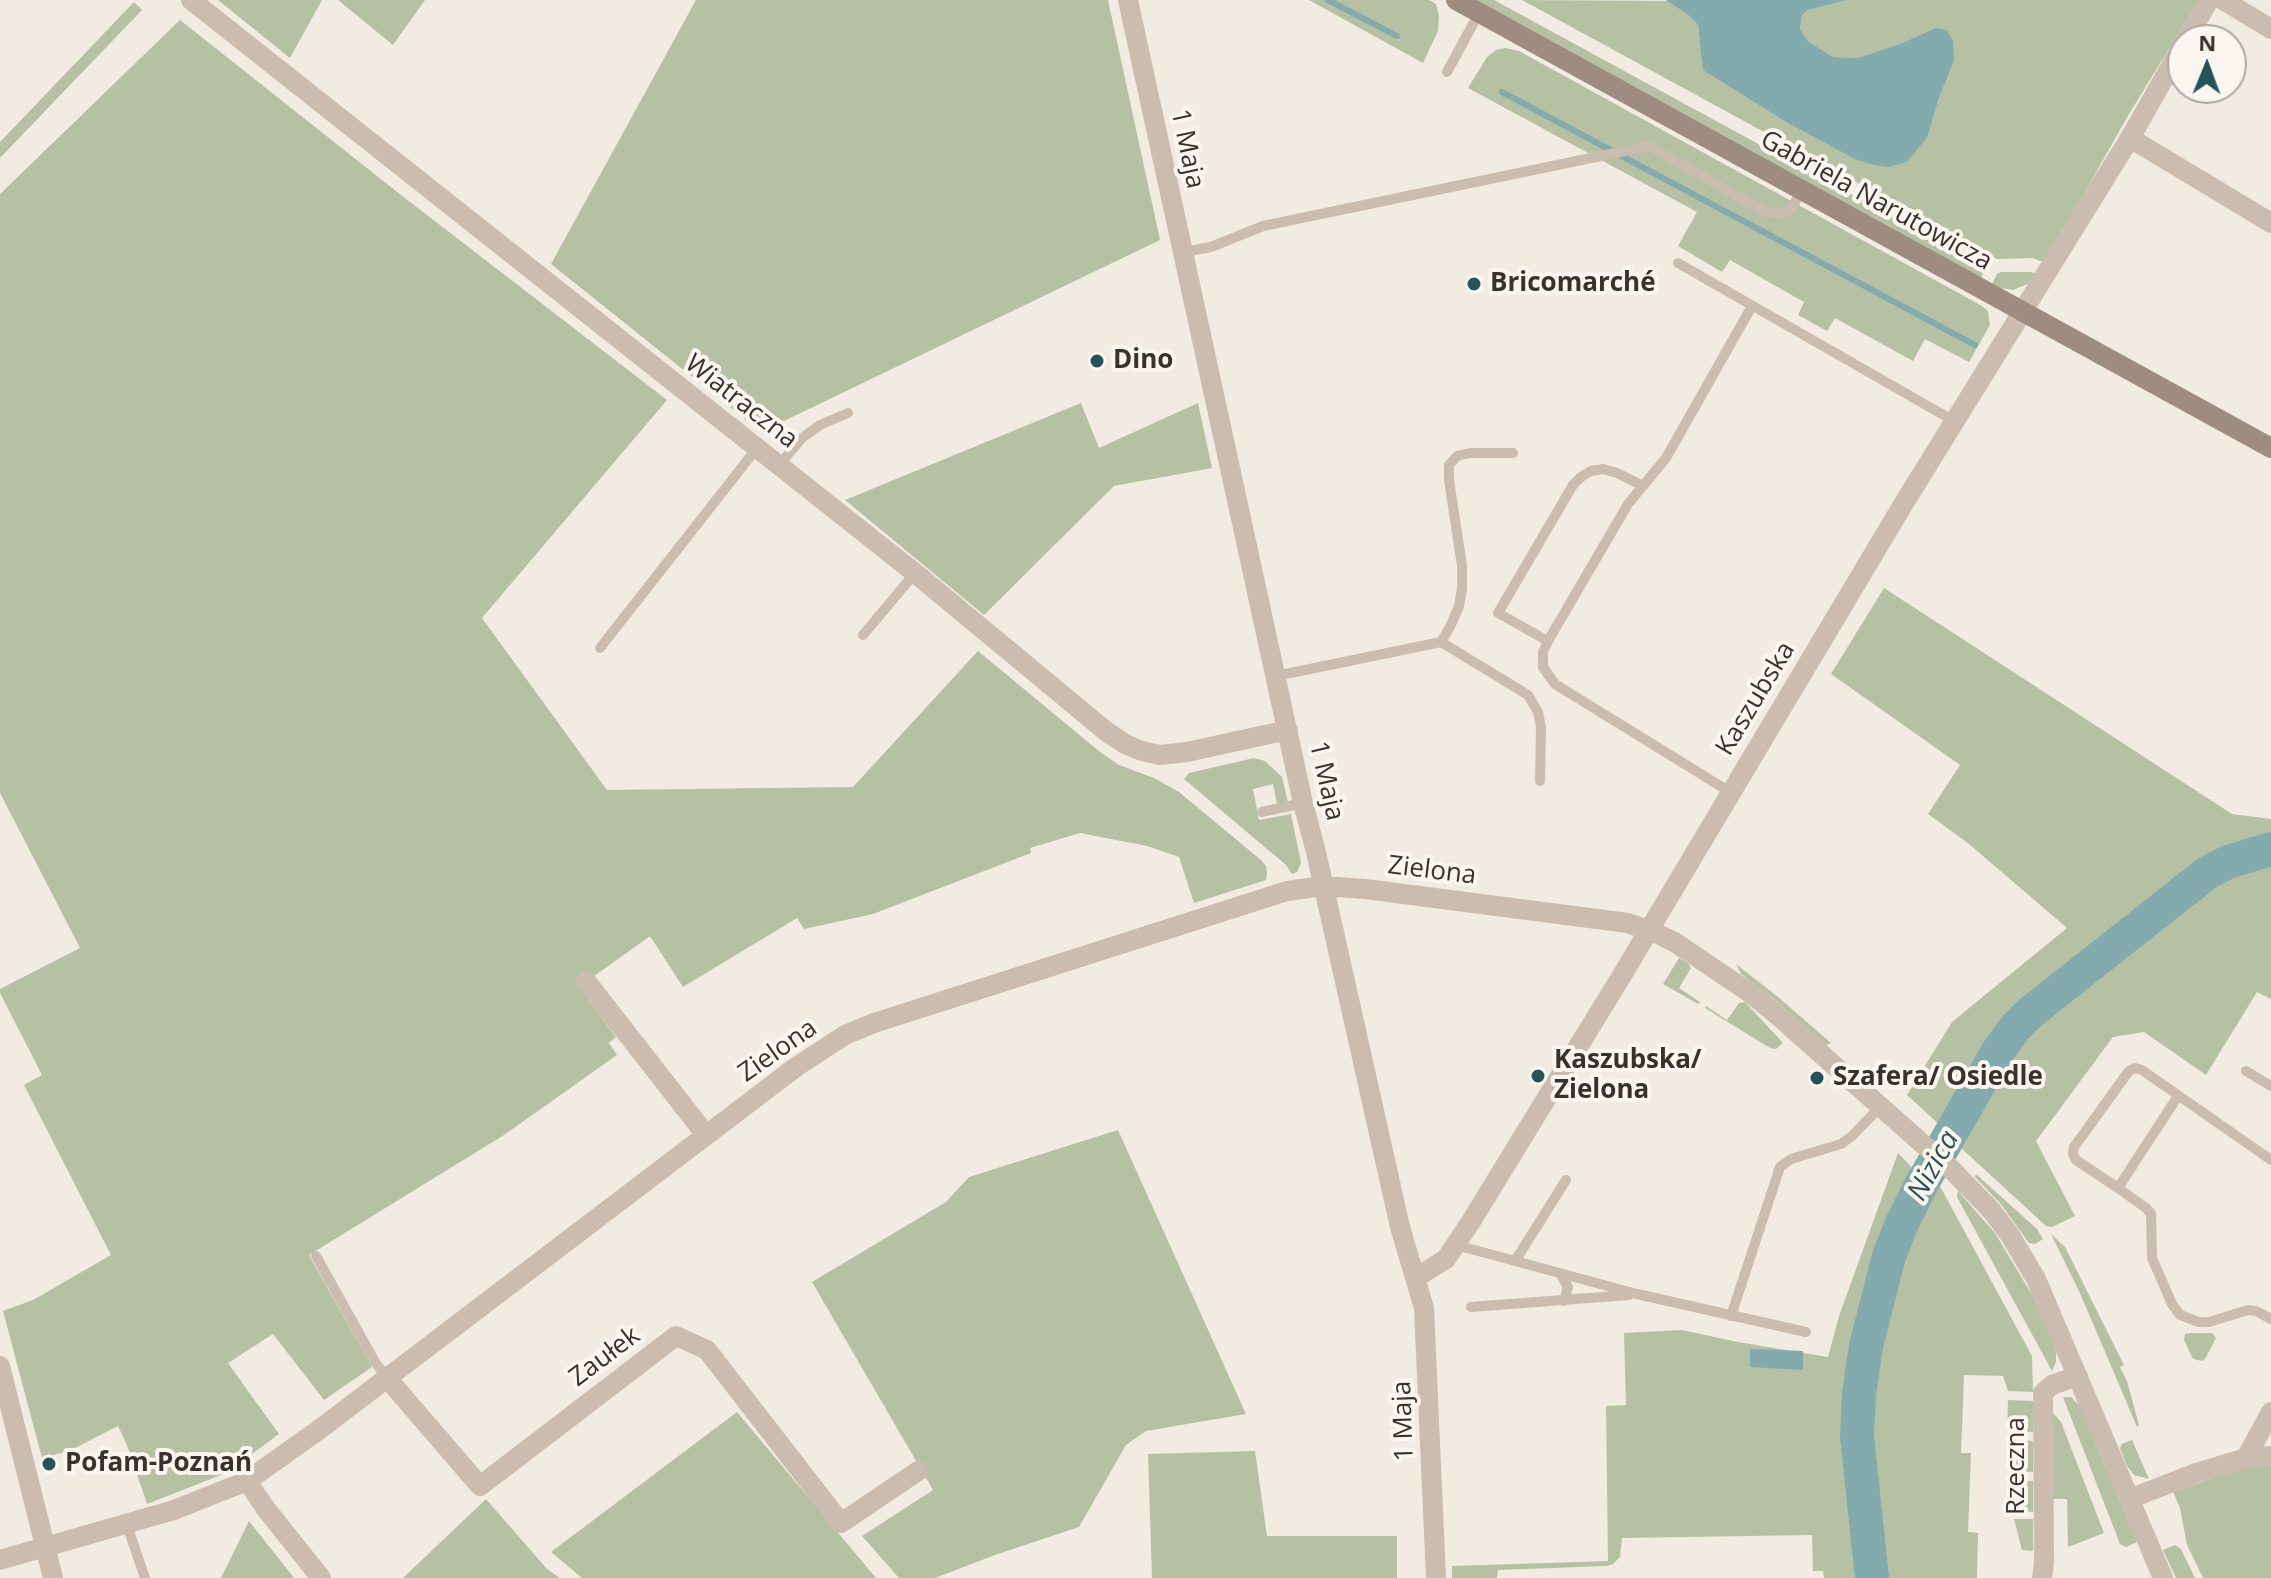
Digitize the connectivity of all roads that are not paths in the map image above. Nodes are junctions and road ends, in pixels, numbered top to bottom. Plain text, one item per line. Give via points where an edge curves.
1 (191, 0) edge
2 (1128, 0) edge
3 (1456, 0) edge
4 (2209, 0) edge
5 (2223, 0) edge
6 (1479, 13) junction
7 (2195, 24) edge
8 (2271, 29) edge
9 (1447, 72) dead end
10 (2167, 73) edge
11 (2130, 138) junction
12 (1803, 191) junction
13 (2271, 223) edge
14 (1184, 252) junction
15 (1678, 263) dead end
16 (1752, 306) junction
17 (2022, 311) junction
18 (848, 413) dead end
19 (1954, 421) junction
20 (757, 448) junction
21 (2271, 448) edge
22 (1513, 453) dead end
23 (779, 465) junction
24 (1643, 486) junction
25 (915, 573) junction
26 (863, 635) dead end
27 (1548, 641) junction
28 (1441, 642) junction
29 (600, 648) dead end
30 (1276, 676) junction
31 (1288, 730) junction
32 (1540, 781) dead end
33 (1730, 792) junction
34 (1303, 803) junction
35 (1262, 812) dead end
36 (1323, 886) junction
37 (1649, 930) junction
38 (586, 981) dead end
39 (2246, 1071) dead end
40 (2271, 1086) edge
41 (2178, 1096) junction
42 (1881, 1106) junction
43 (706, 1135) junction
44 (2271, 1160) edge
45 (1566, 1180) dead end
46 (2118, 1188) junction
47 (1456, 1245) junction
48 (316, 1256) dead end
49 (1515, 1261) junction
50 (1561, 1275) junction
51 (1417, 1277) junction
52 (1637, 1294) junction
53 (1564, 1301) junction
54 (1471, 1307) dead end
55 (1731, 1316) junction
56 (2271, 1319) edge
57 (1806, 1332) dead end
58 (0, 1366) edge
59 (2078, 1376) junction
60 (387, 1378) junction
61 (2271, 1412) edge
62 (2271, 1456) edge
63 (2246, 1458) junction
64 (918, 1471) dead end
65 (247, 1481) junction
66 (2129, 1499) junction
67 (127, 1525) junction
68 (46, 1547) junction
69 (0, 1560) edge
70 (53, 1578) edge
71 (145, 1578) edge
72 (321, 1578) edge
73 (1436, 1578) edge
74 (2042, 1578) edge
75 (2163, 1578) edge

1 - 20 street, Wiatraczna
2 - 14 street, 1 Maja
3 - 6 main road, Gabriela Narutowicza
4 - 7 street
5 - 8 street
6 - 9 lane
6 - 12 main road, Gabriela Narutowicza
10 - 11 street, Kaszubska
11 - 13 street
11 - 17 street, Kaszubska
12 - 14 lane via 1789,210 1766,212 1649,146 1263,226
12 - 17 main road, Gabriela Narutowicza
14 - 30 street, 1 Maja
15 - 16 lane
16 - 19 lane
16 - 24 lane via 1666,458
17 - 19 street, Kaszubska
17 - 21 main road, Gabriela Narutowicza
18 - 23 lane via 802,438
19 - 33 street, Kaszubska
20 - 23 street, Wiatraczna
20 - 29 lane
22 - 28 lane via 1470,453 1449,465 1462,589
23 - 25 street, Wiatraczna
24 - 27 lane
24 - 27 lane via 1603,469 1573,485 1498,613
25 - 26 lane
25 - 31 street, Wiatraczna via 1127,745 1160,755
27 - 33 lane via 1543,667 1555,684
28 - 30 lane
28 - 32 lane via 1528,695 1541,727
30 - 31 street, 1 Maja
31 - 34 street, 1 Maja
33 - 37 street, Kaszubska
34 - 35 lane
34 - 36 street, 1 Maja
36 - 37 street, Zielona via 1618,921
36 - 43 street, Zielona via 1287,891 874,1023 817,1052
36 - 51 street, 1 Maja via 1400,1227
37 - 42 street, Zielona via 1750,993
37 - 47 street, Kaszubska
38 - 43 street
39 - 40 lane
41 - 44 lane
41 - 46 lane
41 - 46 lane via 2135,1068 2074,1147 2076,1160
42 - 55 lane via 1841,1144 1780,1167
42 - 59 street, Zielona via 1991,1210 2036,1279
43 - 60 street, Zielona
45 - 49 lane
46 - 56 lane via 2151,1214 2152,1258 2180,1315 2209,1322 2248,1310
47 - 49 lane
47 - 51 street, Kaszubska via 1446,1259
48 - 60 lane
49 - 50 lane
50 - 52 lane
50 - 53 lane via 1568,1287
51 - 73 street, 1 Maja via 1427,1327
52 - 53 lane
52 - 55 lane
53 - 54 lane
55 - 57 lane
58 - 68 street
59 - 66 street, Zielona
59 - 74 street, Rzeczna via 2043,1393
60 - 64 street, Zaułek via 480,1486 676,1336 707,1350 841,1523
60 - 65 street, Zielona
61 - 63 street
62 - 63 street
63 - 66 street
65 - 67 street, Zielona
65 - 72 street
66 - 75 street, Zielona
67 - 68 street, Zielona
67 - 71 lane
68 - 69 street, Zielona
68 - 70 street

